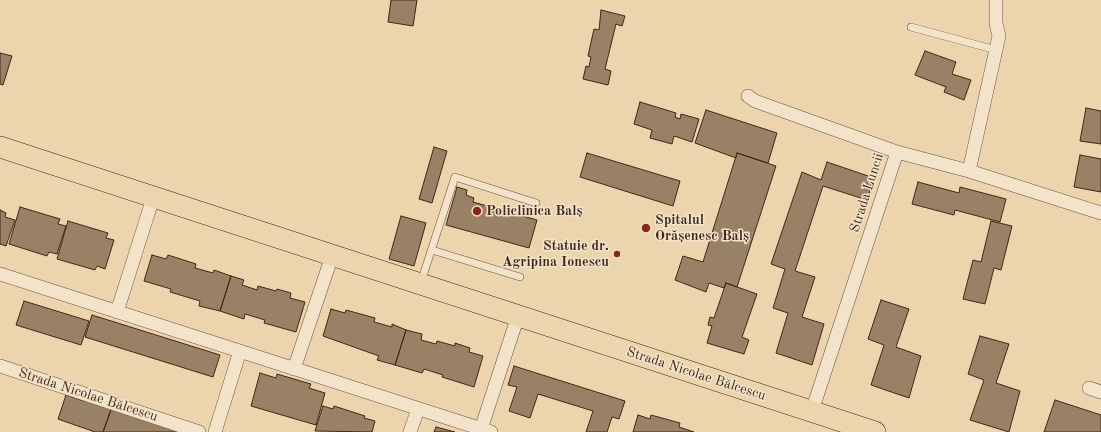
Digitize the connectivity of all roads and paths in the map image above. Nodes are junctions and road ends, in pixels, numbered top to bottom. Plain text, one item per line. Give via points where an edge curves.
1 (996, 0) edge
2 (911, 27) dead end
3 (996, 50) junction
4 (748, 96) dead end
5 (0, 146) edge
6 (898, 152) junction
7 (969, 171) junction
8 (153, 198) junction
9 (536, 203) dead end
10 (1101, 213) edge
11 (432, 250) junction
12 (332, 256) junction
13 (0, 274) edge
14 (520, 278) dead end
15 (421, 285) junction
16 (117, 312) junction
17 (518, 316) junction
18 (240, 352) junction
19 (0, 366) edge
20 (294, 369) junction
21 (418, 408) junction
22 (812, 411) junction
23 (486, 430) edge
24 (199, 432) edge
25 (215, 432) edge
26 (410, 432) edge
27 (875, 432) edge

1 - 3 street via 999,36
2 - 3 lane
3 - 7 street
4 - 6 street via 755,101
5 - 8 main road, Strada Nicolae Bălcescu
6 - 7 street, Strada Luncii
6 - 22 street, Strada Luncii
7 - 10 street, Strada Luncii
8 - 12 main road, Strada Nicolae Bălcescu
8 - 16 street
9 - 11 lane via 455,178
11 - 14 lane
11 - 15 lane
12 - 15 main road, Strada Nicolae Bălcescu
12 - 20 street
13 - 16 street
15 - 17 main road, Strada Nicolae Bălcescu
16 - 18 street
17 - 22 main road, Strada Nicolae Bălcescu
17 - 23 street
18 - 20 street
18 - 25 street
19 - 24 street, Strada Nicolae Bălcescu
20 - 21 street
21 - 23 street
21 - 26 street
22 - 27 main road, Strada Nicolae Bălcescu

